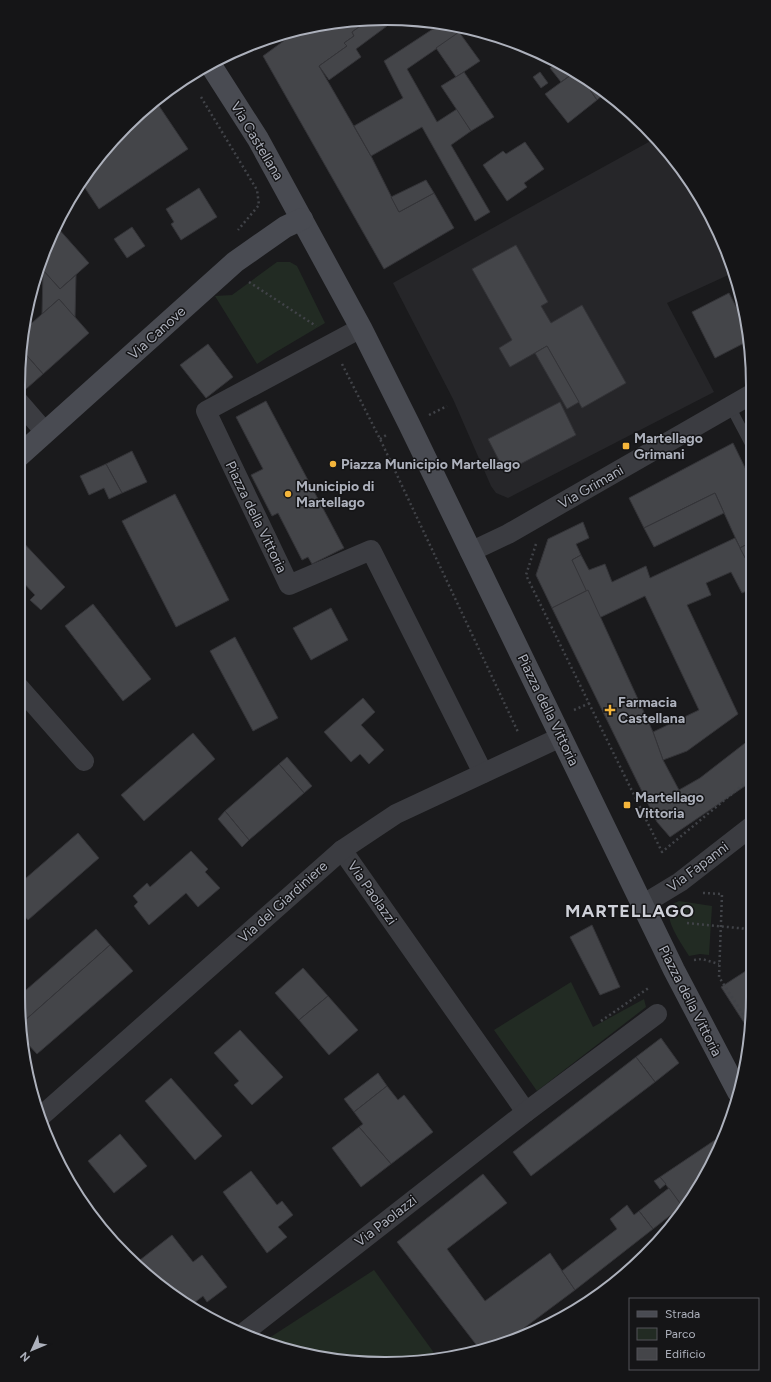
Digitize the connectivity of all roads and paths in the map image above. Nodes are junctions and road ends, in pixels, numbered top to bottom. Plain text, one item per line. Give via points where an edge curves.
1 (213, 69) edge
2 (197, 90) dead end
3 (302, 218) junction
4 (234, 234) dead end
5 (248, 281) dead end
6 (318, 327) dead end
7 (361, 328) junction
8 (340, 360) dead end
9 (746, 397) edge
10 (730, 406) junction
11 (25, 409) edge
12 (45, 432) junction
13 (746, 436) edge
14 (25, 450) edge
15 (536, 543) dead end
16 (470, 552) junction
17 (25, 694) edge
18 (590, 703) junction
19 (571, 711) dead end
20 (519, 731) dead end
21 (562, 737) junction
22 (84, 761) dead end
23 (483, 773) junction
24 (746, 782) edge
25 (746, 831) edge
26 (342, 850) junction
27 (700, 893) dead end
28 (642, 905) junction
29 (687, 923) dead end
30 (720, 926) junction
31 (746, 929) edge
32 (689, 962) dead end
33 (719, 964) junction
34 (650, 987) dead end
35 (657, 1014) dead end
36 (745, 1018) edge
37 (601, 1021) dead end
38 (735, 1086) edge
39 (526, 1112) junction
40 (45, 1114) edge
41 (248, 1330) edge

1 - 3 street, Via Castellana via 258,139
2 - 4 path via 257,190 259,205
3 - 7 street, Piazza della Vittoria
3 - 12 street, Via Canove via 235,262
5 - 6 path
7 - 16 street, Piazza della Vittoria
7 - 23 street, Piazza della Vittoria via 206,411 289,585 371,550
8 - 20 path via 380,438
9 - 10 street, Via Grimani
10 - 13 lane
10 - 16 street, Via Grimani via 508,534
11 - 12 street
12 - 14 street, Via Canove
15 - 18 path via 526,575
16 - 21 street, Piazza della Vittoria
17 - 22 street
18 - 19 path
18 - 24 path via 662,852
21 - 23 street, Via del Giardiniere
21 - 28 street, Piazza della Vittoria
23 - 26 street, Via del Giardiniere via 396,814
25 - 28 street, Via Fapanni via 680,882
26 - 39 street, Via Paolazzi
26 - 40 street, Via del Giardiniere
27 - 30 path via 722,894
28 - 38 street, Piazza della Vittoria
29 - 30 path
30 - 31 path
30 - 33 path
32 - 33 path via 702,959
33 - 36 path via 719,977
34 - 37 path
35 - 39 street, Via Paolazzi
39 - 41 street, Via Paolazzi

